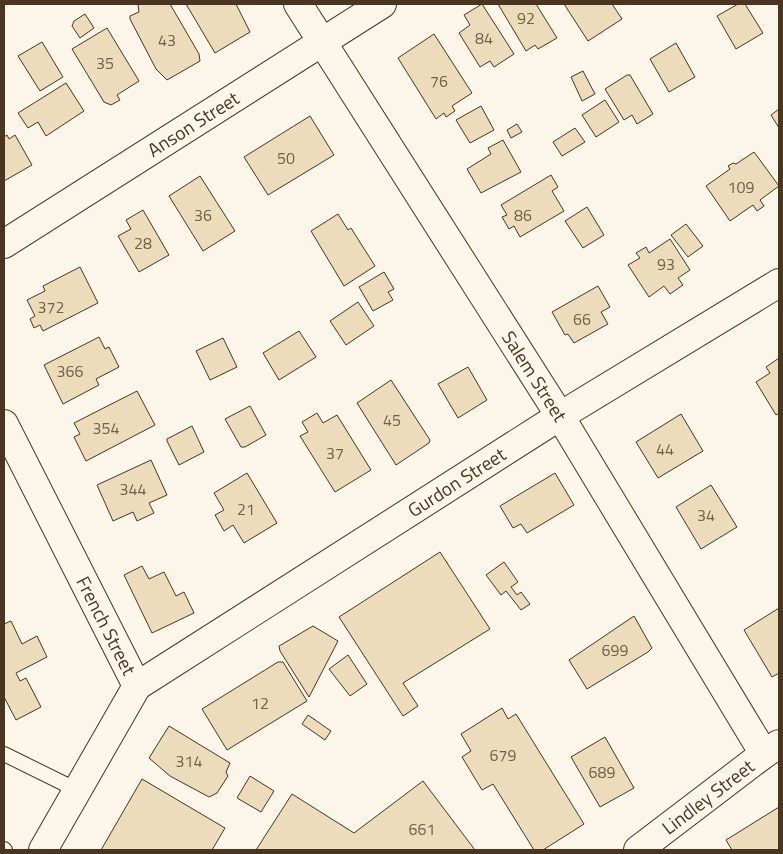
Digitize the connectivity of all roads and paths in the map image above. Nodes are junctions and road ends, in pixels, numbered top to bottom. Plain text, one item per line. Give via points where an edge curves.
1 (298, 4) edge
2 (382, 4) edge
3 (321, 41) junction
4 (4, 244) edge
5 (779, 283) edge
6 (560, 416) junction
7 (4, 424) edge
8 (137, 686) junction
9 (772, 749) edge
10 (4, 754) edge
11 (77, 790) junction
12 (43, 850) edge
13 (638, 850) edge

1 - 3 street, Salem Street
2 - 3 street, Anson Street
3 - 4 street, Anson Street
3 - 6 street, Salem Street
5 - 6 street, Gurdon Street
6 - 8 street, Gurdon Street
6 - 9 street, Salem Street
7 - 8 street, French Street
8 - 11 street, French Street
9 - 13 street, Lindley Street
10 - 11 lane
11 - 12 street, French Street

